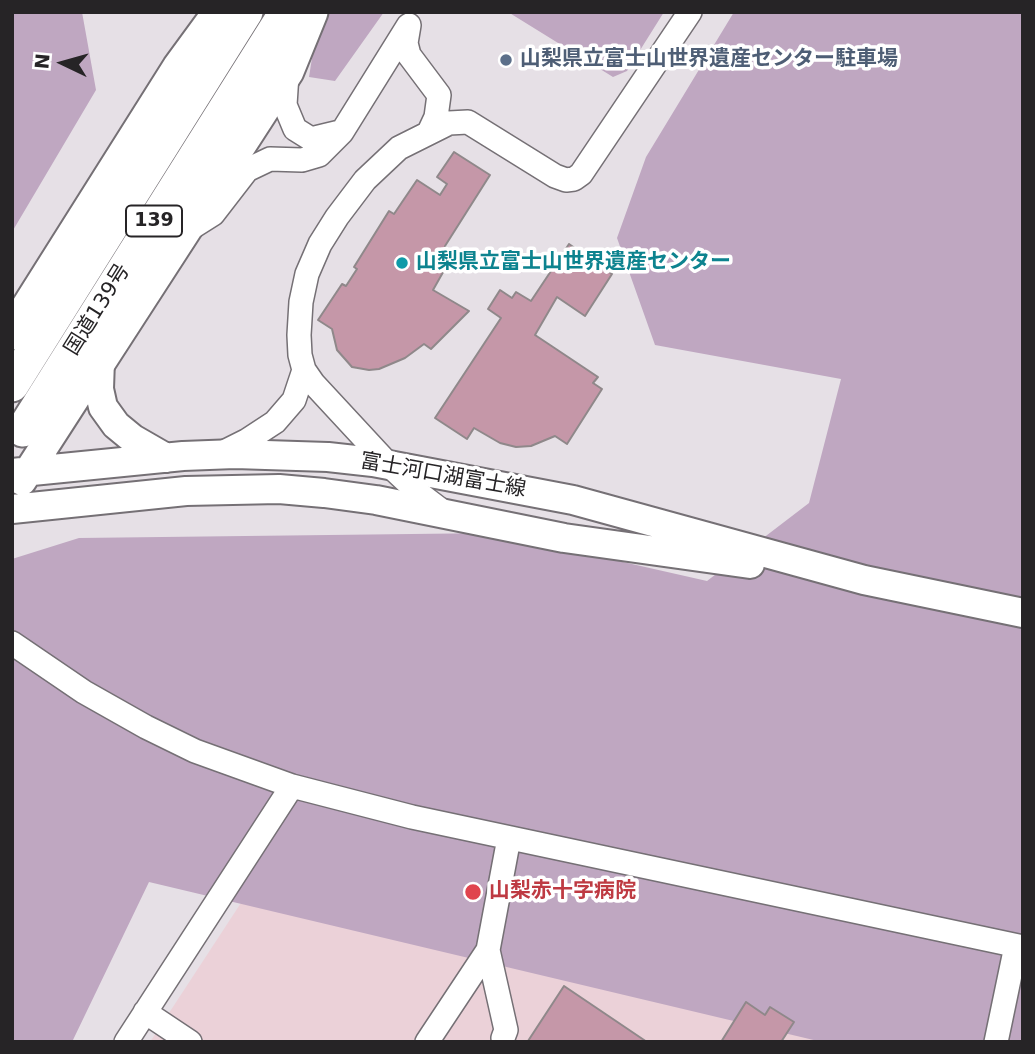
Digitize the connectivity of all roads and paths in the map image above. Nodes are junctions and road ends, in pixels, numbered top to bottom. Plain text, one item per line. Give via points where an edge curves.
1 (220, 12) edge
2 (246, 12) edge
3 (286, 12) edge
4 (311, 12) edge
5 (690, 12) edge
6 (412, 19) edge
7 (418, 67) junction
8 (287, 71) junction
9 (367, 90) junction
10 (439, 94) junction
11 (468, 122) junction
12 (342, 132) junction
13 (429, 132) junction
14 (182, 233) junction
15 (12, 333) edge
16 (100, 360) junction
17 (304, 370) junction
18 (12, 385) edge
19 (325, 396) junction
20 (23, 430) dead end
21 (217, 455) junction
22 (166, 458) junction
23 (389, 465) junction
24 (20, 472) edge
25 (429, 472) junction
26 (12, 496) edge
27 (12, 509) edge
28 (446, 514) junction
29 (864, 580) junction
30 (1023, 613) edge
31 (12, 643) edge
32 (292, 786) junction
33 (509, 838) junction
34 (1019, 946) edge
35 (488, 950) junction
36 (145, 1012) junction
37 (503, 1038) dead end
38 (125, 1042) edge
39 (190, 1042) edge
40 (427, 1042) edge
41 (996, 1042) edge

1 - 15 highway via 179,68
2 - 18 highway, 国道139号 / 139
3 - 20 highway, 国道139号 / 139
4 - 8 highway
5 - 11 street via 574,179 555,176
6 - 7 street via 406,43
6 - 9 street
7 - 9 street via 393,68
7 - 10 street
8 - 12 street via 285,105 295,129 311,139
8 - 14 highway
9 - 12 street
10 - 11 street
10 - 13 street
11 - 13 street via 449,123
12 - 14 street via 320,155 302,160 270,159 247,170 214,214
13 - 17 street via 400,148 365,180 320,244 301,302
14 - 16 highway
16 - 22 main road via 103,407 133,439
16 - 24 main road
17 - 19 street
17 - 21 street via 294,400 275,422
19 - 23 street
19 - 25 street
21 - 22 main road, 富士河口湖富士線
21 - 23 main road, 富士河口湖富士線 via 316,456
22 - 24 main road, 富士河口湖富士線
23 - 25 main road, 富士河口湖富士線
23 - 28 street
24 - 26 main road
25 - 29 main road, 富士河口湖富士線 via 573,500
27 - 28 main road, 富士河口湖富士線 via 186,491 268,489 324,493
28 - 29 main road, 富士河口湖富士線 via 564,537
29 - 30 main road, 富士河口湖富士線
31 - 32 street via 146,727 195,751
32 - 33 street
32 - 36 street
33 - 34 street
33 - 35 street
34 - 41 street
35 - 37 street via 506,1030
35 - 40 street
36 - 38 street
36 - 39 street

